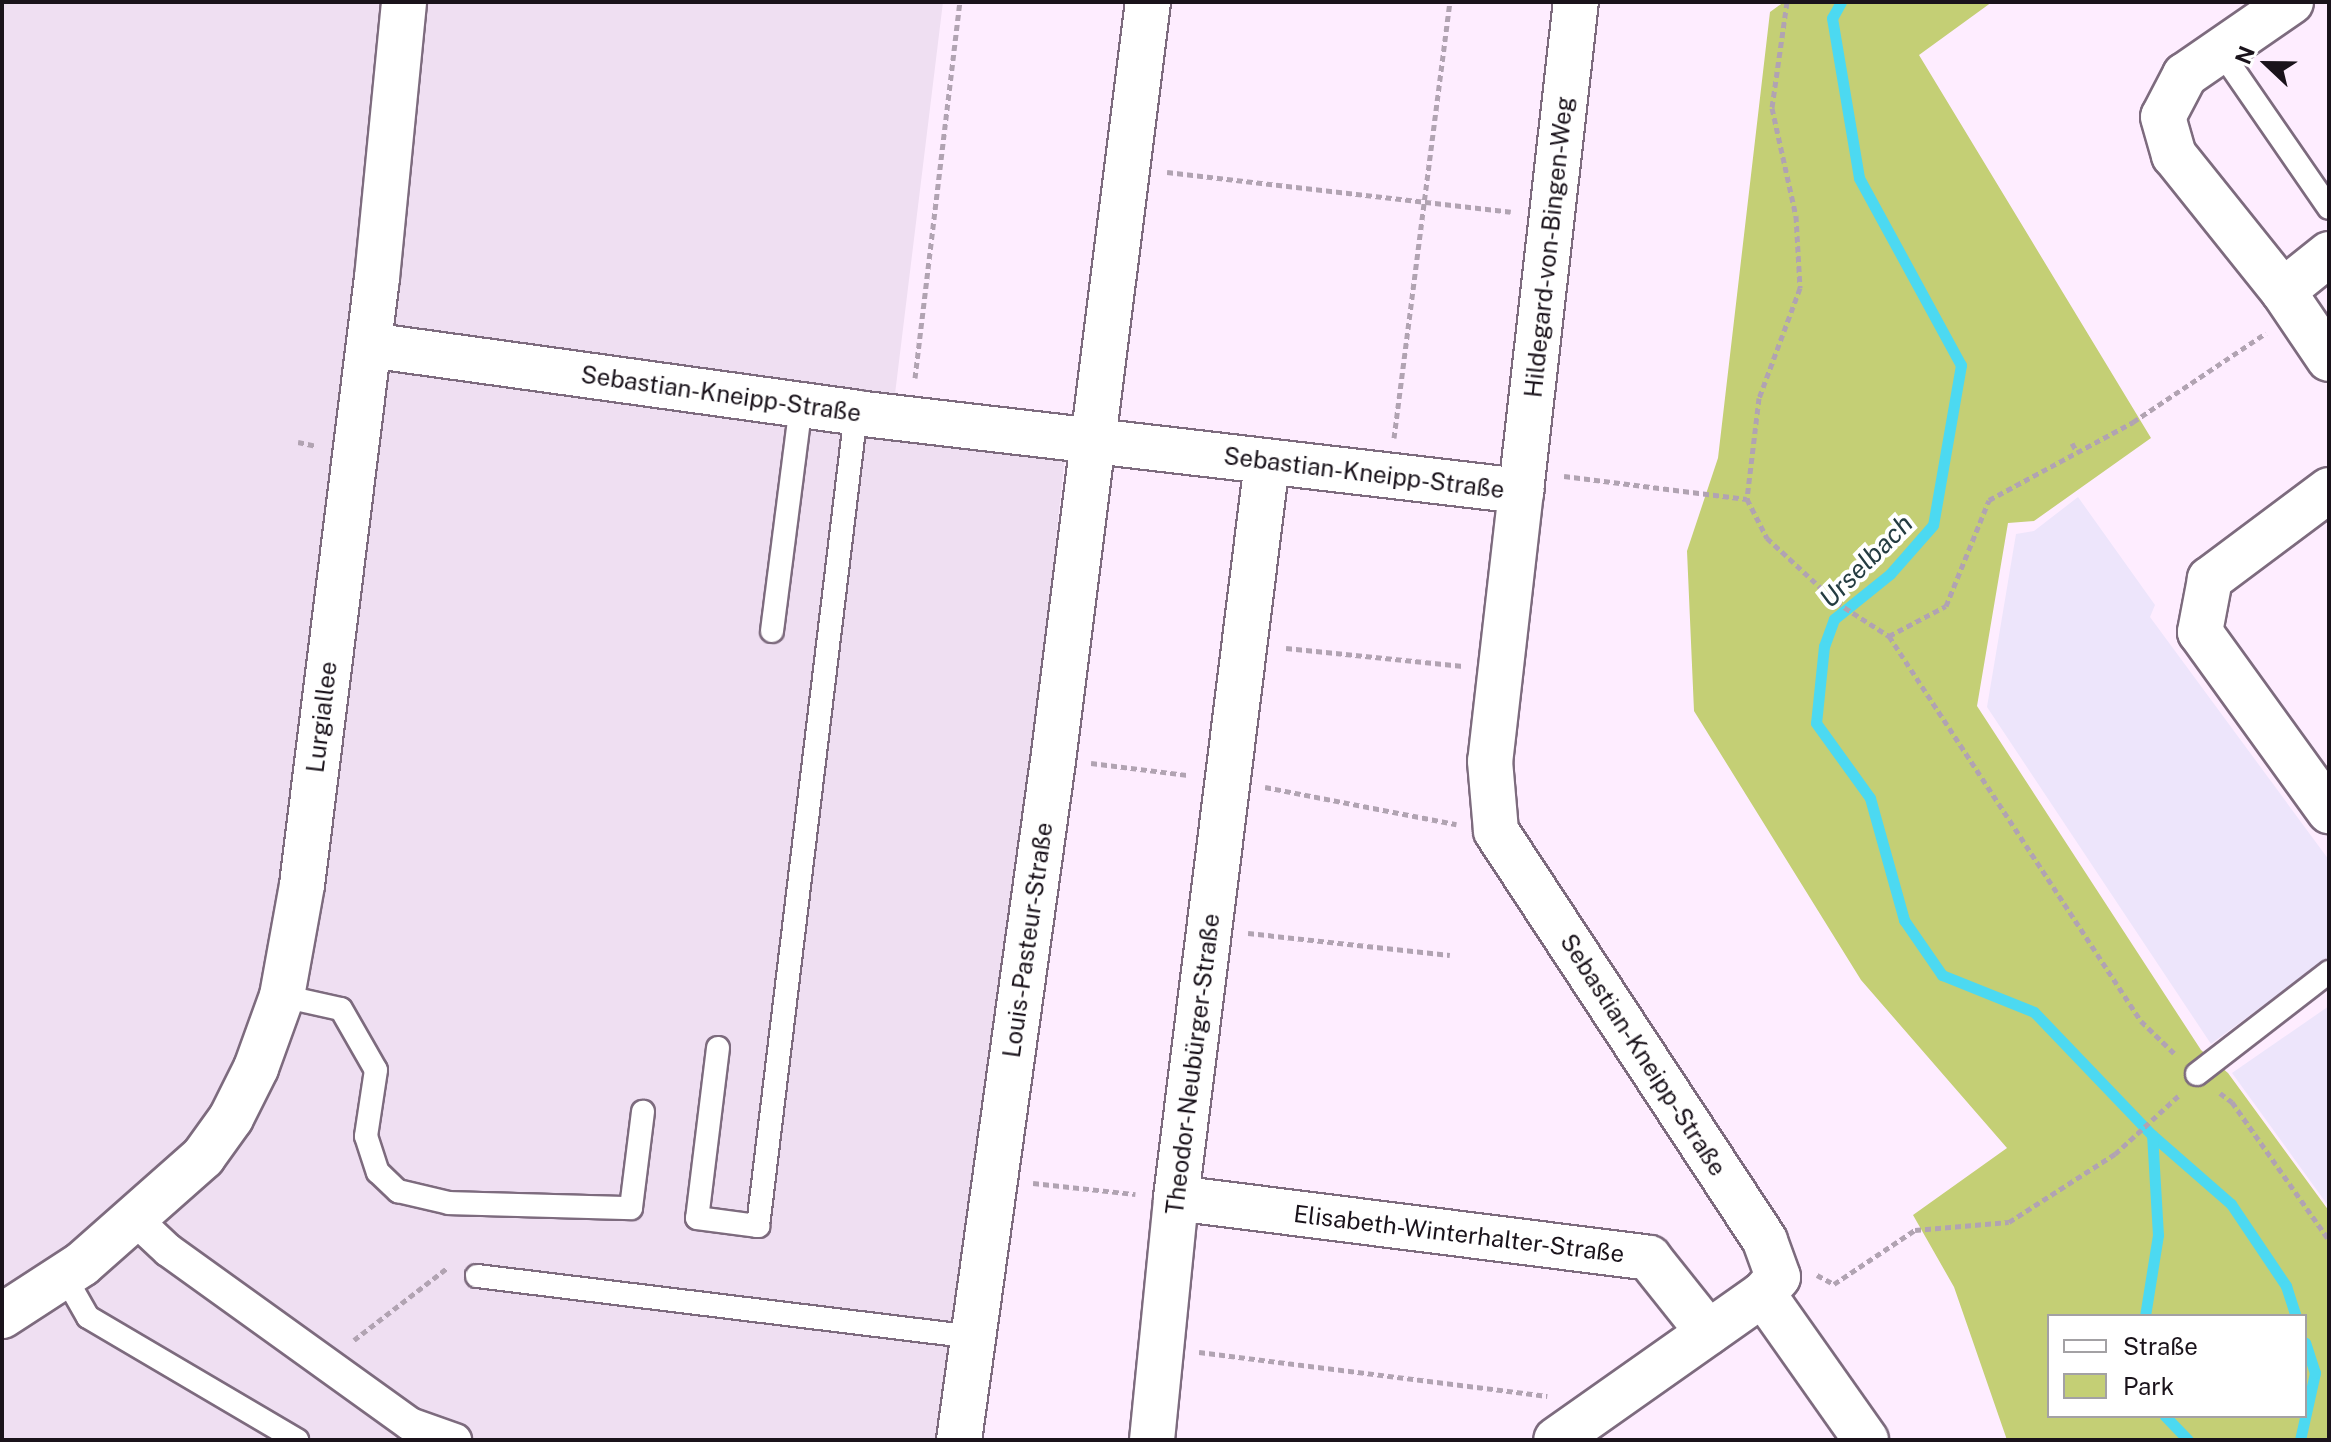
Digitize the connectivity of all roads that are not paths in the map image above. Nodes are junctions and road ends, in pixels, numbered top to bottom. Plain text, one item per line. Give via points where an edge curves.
1 (404, 2) edge
2 (1148, 2) edge
3 (1576, 2) edge
4 (2291, 2) edge
5 (2222, 53) junction
6 (2329, 208) edge
7 (2329, 254) edge
8 (2290, 302) junction
9 (369, 345) junction
10 (2329, 359) edge
11 (801, 405) junction
12 (856, 413) junction
13 (1094, 439) junction
14 (1267, 462) junction
15 (1522, 481) junction
16 (2329, 490) edge
17 (772, 631) dead end
18 (2329, 811) edge
19 (2329, 972) edge
20 (282, 996) junction
21 (718, 1048) dead end
22 (2191, 1082) road end
23 (643, 1112) dead end
24 (1176, 1198) junction
25 (136, 1220) junction
26 (64, 1275) junction
27 (477, 1276) road end
28 (1770, 1286) junction
29 (2, 1316) edge
30 (1708, 1332) junction
31 (971, 1337) junction
32 (1564, 1434) edge
33 (297, 1440) edge
34 (455, 1440) edge
35 (959, 1440) edge
36 (1152, 1440) edge
37 (1866, 1440) edge

1 - 9 street, Lurgiallee
2 - 13 street
3 - 15 street, Hildegard-von-Bingen-Weg
4 - 5 street
5 - 6 lane
5 - 8 street via 2185,75 2163,117 2174,155
7 - 8 street
8 - 10 street
9 - 11 street, Sebastian-Kneipp-Straße
9 - 20 street, Lurgiallee via 300,898
11 - 12 street, Sebastian-Kneipp-Straße
11 - 17 lane
12 - 13 street, Sebastian-Kneipp-Straße
12 - 21 lane via 758,1226 697,1218
13 - 14 street, Sebastian-Kneipp-Straße
13 - 31 street, Louis-Pasteur-Straße
14 - 15 street, Sebastian-Kneipp-Straße via 1389,478
14 - 24 street, Theodor-Neubürger-Straße
15 - 28 street, Sebastian-Kneipp-Straße via 1490,761 1496,831 1765,1241
16 - 18 street via 2210,579 2200,632
19 - 22 lane
20 - 23 lane via 341,1009 376,1070 366,1136 378,1172 398,1191 449,1203 631,1208
20 - 25 street, Lurgiallee via 231,1118 203,1157
24 - 30 street, Elisabeth-Winterhalter-Straße via 1649,1258
24 - 36 street, Theodor-Neubürger-Straße
25 - 26 street, Lurgiallee
25 - 34 street via 168,1250 410,1424
26 - 29 street, Lurgiallee
26 - 33 lane via 88,1317
27 - 31 lane
28 - 30 street
28 - 37 street, Sebastian-Kneipp-Straße
30 - 32 street
31 - 35 street, Louis-Pasteur-Straße

